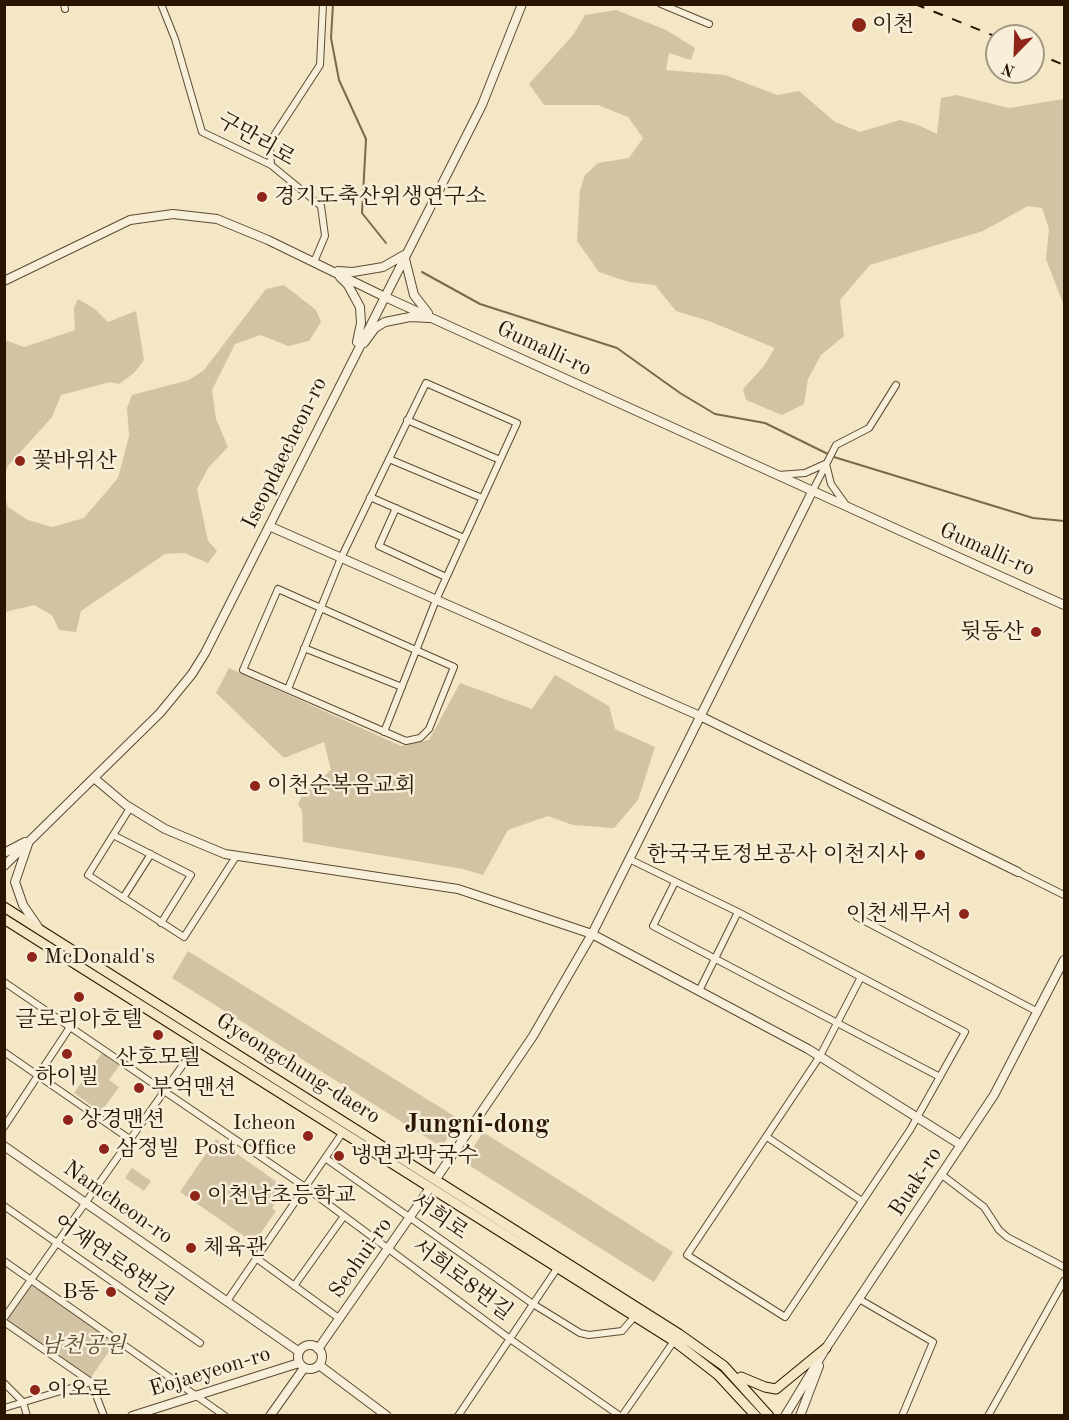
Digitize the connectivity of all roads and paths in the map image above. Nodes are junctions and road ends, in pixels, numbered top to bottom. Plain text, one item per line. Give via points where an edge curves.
1 (161, 4) edge
2 (323, 4) edge
3 (522, 4) edge
4 (661, 4) edge
5 (709, 24) dead end
6 (271, 165) junction
7 (404, 255) junction
8 (314, 262) junction
9 (333, 271) junction
10 (4, 281) edge
11 (383, 296) junction
12 (434, 318) junction
13 (354, 356) junction
14 (896, 385) dead end
15 (407, 420) junction
16 (389, 459) junction
17 (500, 460) junction
18 (826, 464) junction
19 (775, 475) junction
20 (812, 492) junction
21 (370, 497) junction
22 (482, 498) junction
23 (396, 508) junction
24 (850, 509) junction
25 (269, 526) junction
26 (464, 537) junction
27 (341, 558) junction
28 (446, 577) junction
29 (436, 600) junction
30 (1065, 605) edge
31 (321, 607) junction
32 (304, 648) junction
33 (416, 649) junction
34 (402, 687) junction
35 (288, 689) junction
36 (700, 716) junction
37 (384, 732) junction
38 (94, 778) junction
39 (130, 808) junction
40 (113, 835) junction
41 (29, 840) junction
42 (4, 853) edge
43 (151, 854) junction
44 (237, 855) junction
45 (629, 860) junction
46 (4, 866) edge
47 (1018, 872) joint
48 (675, 882) junction
49 (1065, 895) edge
50 (123, 898) junction
51 (4, 907) edge
52 (738, 912) junction
53 (857, 917) dead end
54 (4, 919) edge
55 (161, 923) junction
56 (38, 927) junction
57 (592, 934) junction
58 (715, 958) junction
59 (1065, 960) edge
60 (861, 977) junction
61 (4, 982) edge
62 (699, 991) junction
63 (1038, 1012) junction
64 (838, 1023) junction
65 (70, 1027) junction
66 (199, 1042) junction
67 (4, 1052) edge
68 (820, 1056) junction
69 (38, 1075) junction
70 (940, 1077) junction
71 (165, 1090) junction
72 (916, 1117) junction
73 (4, 1127) edge
74 (343, 1132) junction
75 (767, 1137) junction
76 (131, 1140) junction
77 (961, 1145) junction
78 (4, 1146) edge
79 (326, 1158) junction
80 (942, 1175) junction
81 (436, 1179) junction
82 (305, 1187) junction
83 (430, 1188) junction
84 (862, 1201) junction
85 (86, 1202) junction
86 (4, 1206) edge
87 (344, 1216) junction
88 (410, 1219) junction
89 (57, 1242) junction
90 (390, 1249) junction
91 (256, 1258) junction
92 (4, 1261) edge
93 (558, 1267) junction
94 (1065, 1267) edge
95 (30, 1279) junction
96 (1065, 1281) edge
97 (294, 1286) junction
98 (859, 1299) junction
99 (227, 1301) junction
100 (533, 1304) junction
101 (635, 1316) junction
102 (340, 1319) junction
103 (4, 1320) edge
104 (510, 1339) junction
105 (674, 1341) junction
106 (200, 1343) dead end
107 (826, 1348) junction
108 (318, 1349) junction
109 (298, 1351) junction
110 (319, 1365) junction
111 (302, 1366) junction
112 (724, 1366) junction
113 (91, 1382) junction
114 (4, 1383) edge
115 (195, 1395) junction
116 (23, 1402) junction
117 (4, 1408) edge
118 (27, 1416) edge
119 (104, 1416) edge
120 (132, 1416) edge
121 (225, 1416) edge
122 (270, 1416) edge
123 (387, 1416) edge
124 (458, 1416) edge
125 (621, 1416) edge
126 (756, 1416) edge
127 (769, 1416) edge
128 (785, 1416) edge
129 (800, 1416) edge
130 (902, 1416) edge
131 (988, 1416) edge

1 - 6 street, 구만리로 via 202,132
2 - 6 street via 320,65 275,134 270,148
3 - 7 street, Iseopdaecheon-ro via 482,105
4 - 5 street
6 - 8 street, 구만리로 via 321,206 325,236
7 - 9 street via 369,270
7 - 11 street, Iseopdaecheon-ro
7 - 12 street via 414,295
8 - 9 street, Gumalli-ro
8 - 10 street, Gumalli-ro via 217,219 173,214 112,227
9 - 11 street, Gumalli-ro
9 - 13 street via 348,285 360,307
11 - 12 street, Gumalli-ro
11 - 13 street, Iseopdaecheon-ro
12 - 13 street via 385,322 375,328
12 - 19 street, Gumalli-ro
13 - 25 street, Iseopdaecheon-ro
14 - 18 street via 869,428 834,447
15 - 16 street
15 - 17 street
15 - 17 street via 426,383 517,423
16 - 21 street
16 - 22 street
17 - 22 street
18 - 19 street via 805,473
18 - 20 street
18 - 24 street via 834,489
19 - 20 street, Gumalli-ro
20 - 24 street, Gumalli-ro
20 - 36 street
21 - 23 street
21 - 27 street
22 - 26 street
23 - 26 street
23 - 28 street via 379,546
24 - 30 street, Gumalli-ro
25 - 27 street
25 - 38 street, Iseopdaecheon-ro via 192,674 160,713
26 - 28 street
27 - 29 street
27 - 31 street
28 - 29 street
29 - 33 street
29 - 36 street
31 - 32 street
31 - 33 street
31 - 35 street via 278,589 243,670
32 - 34 street
32 - 35 street
33 - 34 street
33 - 37 street via 454,667 429,729 420,738 406,741
34 - 37 street
35 - 37 street
36 - 45 street
36 - 47 street
38 - 39 street
38 - 41 street, Iseopdaecheon-ro
39 - 40 street
39 - 44 street via 165,829 225,854
40 - 43 street
40 - 50 street via 88,875
41 - 42 street
41 - 46 street, Iseopdaecheon-ro
41 - 56 street via 15,882 23,905
43 - 50 street
43 - 55 street via 191,875
44 - 55 street via 184,937
44 - 57 street via 458,889
45 - 48 street
45 - 57 street
47 - 49 street
48 - 52 street
48 - 58 street via 653,926
50 - 55 street
51 - 56 main road, Gyeongchung-daero
52 - 58 street
52 - 60 street
53 - 63 street
54 - 66 main road, Gyeongchung-daero
56 - 81 main road, Gyeongchung-daero
57 - 62 street
57 - 81 street via 533,1036
58 - 62 street
58 - 64 street
59 - 63 street, Buak-ro
60 - 64 street
60 - 70 street via 965,1032
61 - 65 street, 서희로8번길
62 - 68 street
63 - 77 street, Buak-ro via 994,1095
64 - 68 street
64 - 70 street
65 - 69 street
65 - 71 street, 서희로8번길
66 - 71 street
66 - 74 main road, Gyeongchung-daero
67 - 69 street
68 - 72 street
68 - 75 street
69 - 73 street
69 - 76 street
70 - 72 street
71 - 76 street
71 - 82 street, 서희로8번길
72 - 77 street
72 - 84 street
74 - 79 street
74 - 83 main road, Gyeongchung-daero
75 - 84 street
75 - 84 street via 687,1255 785,1317
76 - 85 street
77 - 80 street, Buak-ro
78 - 85 street, Namcheon-ro
79 - 82 street
79 - 88 street, 서희로
80 - 94 street via 984,1207 1007,1237
80 - 98 street, Buak-ro
81 - 112 main road, Gyeongchung-daero
82 - 87 street, 서희로8번길
82 - 91 street
83 - 88 street, Seohui-ro
83 - 93 main road, Gyeongchung-daero
85 - 89 street
85 - 99 street, Namcheon-ro
86 - 89 street, 어재연로8번길
87 - 90 street, 서희로8번길
87 - 97 street
88 - 90 street, Seohui-ro
88 - 100 street, 서희로
89 - 95 street
89 - 106 street, 어재연로8번길
90 - 102 street, Seohui-ro
90 - 104 street, 서희로8번길
91 - 97 street
91 - 99 street
92 - 95 street
93 - 100 street
93 - 101 main road, Gyeongchung-daero
95 - 103 street
95 - 115 street
96 - 131 street
97 - 102 street
98 - 107 street, Buak-ro
98 - 130 street via 933,1342
99 - 109 street, Namcheon-ro
100 - 101 street, 서희로 via 585,1335 622,1331
100 - 104 street
101 - 105 main road, Gyeongchung-daero
102 - 108 street, Seohui-ro
103 - 113 street
104 - 124 street
104 - 125 street, 서희로8번길
105 - 125 street
105 - 126 main road, Gyeongchung-daero via 718,1375
107 - 112 main road via 776,1389 748,1382
107 - 128 street, Buak-ro
107 - 129 street
108 - 109 street via 308,1345
108 - 110 street via 322,1357
109 - 111 street
110 - 111 street via 312,1369
110 - 123 street
111 - 115 street, Eojaeyeon-ro
111 - 122 street
112 - 127 main road, Gyeongchung-daero
113 - 116 street
113 - 119 street
114 - 116 street
115 - 120 street, Eojaeyeon-ro
115 - 121 street
116 - 117 street
116 - 118 street

